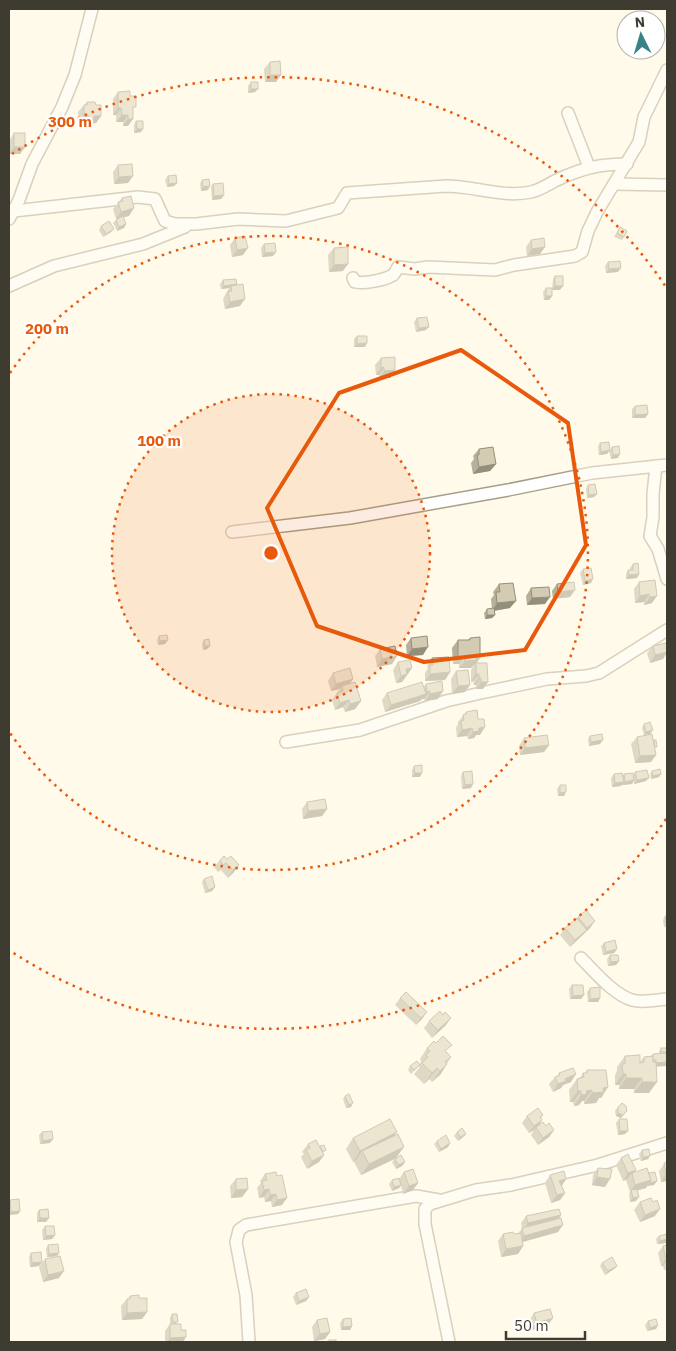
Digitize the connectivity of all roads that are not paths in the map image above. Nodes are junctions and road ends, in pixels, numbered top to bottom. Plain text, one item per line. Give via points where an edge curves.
1 (92, 9) edge
2 (667, 70) edge
3 (568, 113) dead end
4 (627, 164) junction
5 (588, 167) junction
6 (615, 184) junction
7 (667, 185) edge
8 (11, 215) edge
9 (165, 221) junction
10 (196, 224) junction
11 (167, 236) junction
12 (353, 278) dead end
13 (9, 286) edge
14 (662, 466) edge
15 (232, 532) dead end
16 (667, 578) edge
17 (667, 630) edge
18 (286, 742) dead end
19 (581, 958) dead end
20 (667, 999) edge
21 (667, 1143) edge
22 (439, 1200) junction
23 (249, 1342) edge
24 (450, 1342) edge

1 - 8 street via 75,75
2 - 4 street via 644,117 639,142
3 - 5 street
4 - 5 street
4 - 6 street
5 - 10 street via 533,192 509,195 463,186 361,191 347,193 338,208 286,221 238,219
6 - 7 street
6 - 12 street via 597,212 582,252 575,256 495,270 398,268 394,274 373,281 360,283
8 - 9 street via 138,197 154,198
9 - 10 street
9 - 11 street
10 - 11 street via 174,230
11 - 13 street via 54,266
14 - 15 street via 592,473 350,518
14 - 16 street via 653,494 650,536 658,549
17 - 18 street via 599,673 489,691 446,701 360,730
19 - 20 street via 623,996 633,1000
21 - 22 street via 598,1165
22 - 23 street via 416,1196 382,1201 246,1225 238,1230 236,1242 246,1295
22 - 24 street via 425,1209 426,1224

